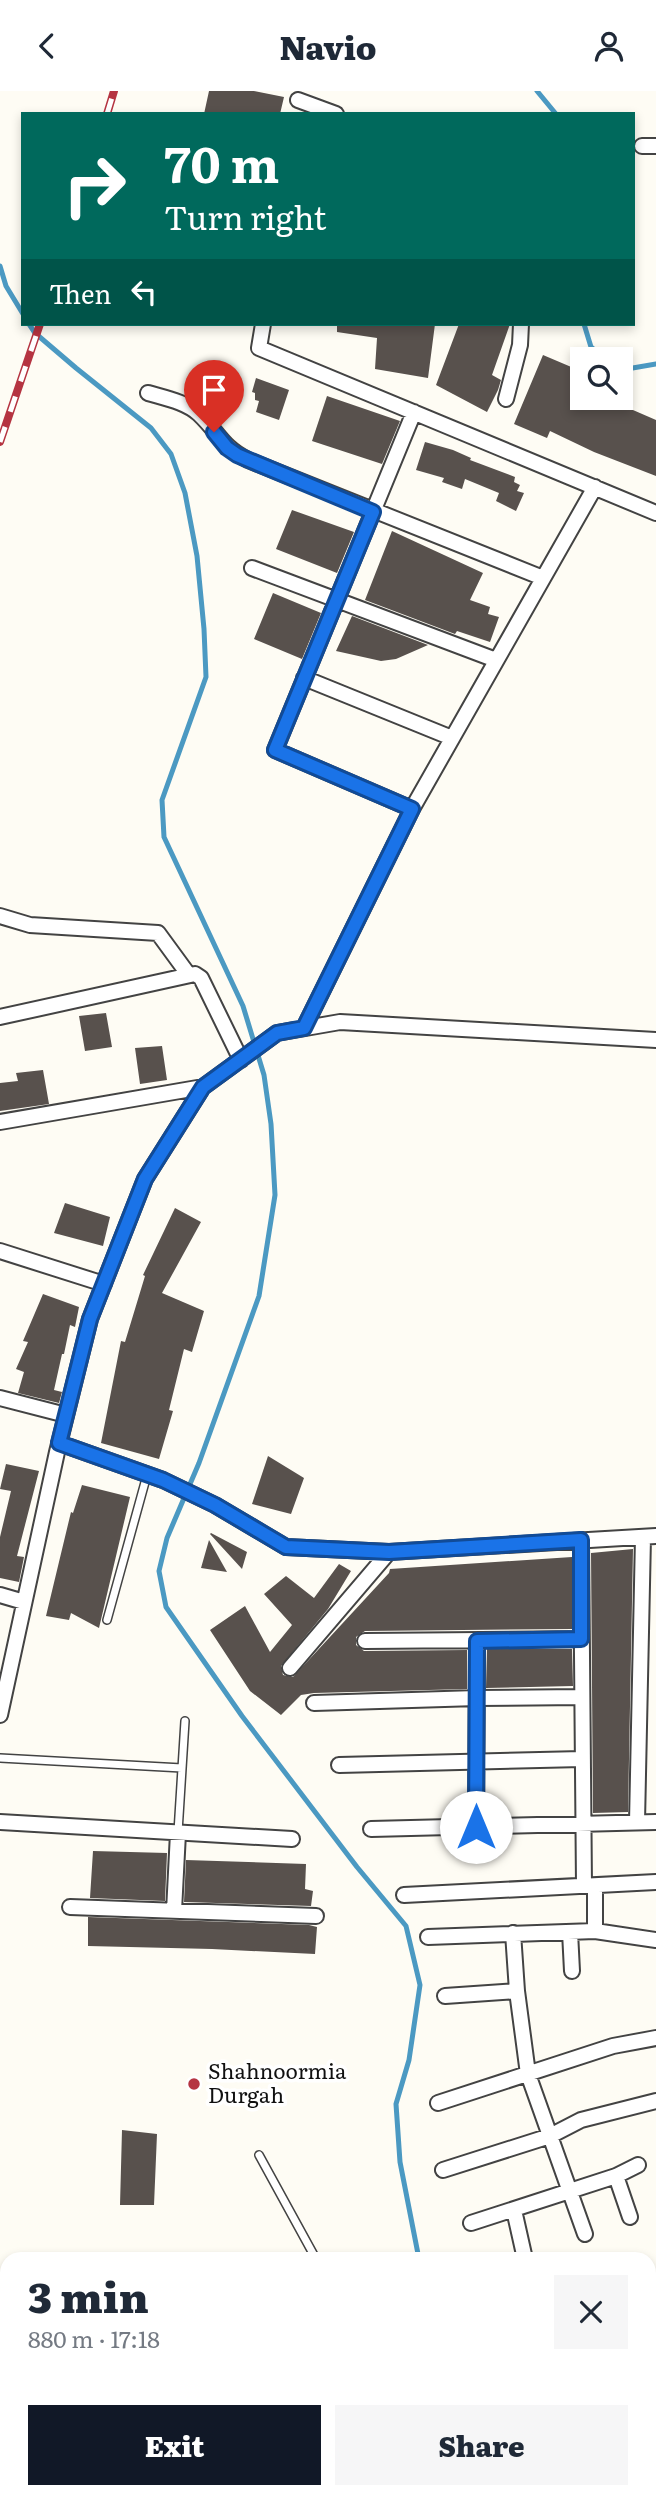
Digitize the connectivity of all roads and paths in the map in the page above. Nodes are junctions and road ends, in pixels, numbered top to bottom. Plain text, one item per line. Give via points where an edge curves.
1 (298, 102) edge
2 (330, 112) edge
3 (262, 326) edge
4 (521, 326) edge
5 (148, 393) dead end
6 (506, 399) dead end
7 (414, 412) junction
8 (595, 487) junction
9 (373, 512) junction
10 (656, 513) edge
11 (252, 568) dead end
12 (543, 578) junction
13 (337, 600) junction
14 (496, 660) junction
15 (304, 678) junction
16 (452, 738) junction
17 (412, 809) junction
18 (0, 916) edge
19 (188, 974) junction
20 (0, 1017) edge
21 (304, 1028) junction
22 (656, 1040) edge
23 (244, 1058) junction
24 (203, 1087) junction
25 (0, 1122) edge
26 (0, 1251) edge
27 (104, 1284) junction
28 (0, 1398) edge
29 (66, 1415) junction
30 (59, 1443) junction
31 (147, 1474) junction
32 (650, 1536) edge
33 (581, 1540) junction
34 (389, 1552) junction
35 (0, 1595) edge
36 (24, 1602) junction
37 (107, 1620) dead end
38 (581, 1639) junction
39 (365, 1641) dead end
40 (477, 1641) junction
41 (290, 1668) dead end
42 (477, 1697) junction
43 (582, 1697) junction
44 (314, 1703) dead end
45 (0, 1714) edge
46 (185, 1721) dead end
47 (0, 1758) edge
48 (582, 1759) junction
49 (476, 1762) junction
50 (339, 1765) dead end
51 (182, 1768) junction
52 (0, 1822) edge
53 (637, 1822) junction
54 (656, 1822) edge
55 (582, 1825) junction
56 (476, 1827) junction
57 (371, 1829) dead end
58 (178, 1833) junction
59 (292, 1839) dead end
60 (656, 1882) edge
61 (590, 1886) junction
62 (404, 1895) dead end
63 (70, 1907) dead end
64 (174, 1911) junction
65 (316, 1916) dead end
66 (595, 1931) junction
67 (570, 1932) junction
68 (513, 1933) junction
69 (428, 1937) dead end
70 (656, 1940) edge
71 (572, 1972) dead end
72 (517, 1991) junction
73 (445, 1996) dead end
74 (656, 2038) edge
75 (528, 2074) junction
76 (656, 2101) edge
77 (438, 2103) dead end
78 (550, 2136) junction
79 (260, 2155) dead end
80 (638, 2165) dead end
81 (443, 2170) dead end
82 (616, 2176) junction
83 (568, 2192) junction
84 (514, 2210) junction
85 (630, 2217) dead end
86 (471, 2223) dead end
87 (585, 2234) dead end
88 (312, 2252) edge
89 (523, 2252) edge

1 - 2 street
3 - 7 street via 259,348
4 - 6 street
5 - 9 street via 198,413 237,455
7 - 8 street
7 - 9 street
8 - 10 street
8 - 12 street
9 - 12 street
9 - 13 street
11 - 13 street
12 - 14 street
13 - 14 street
13 - 15 street
14 - 16 street
15 - 16 street
15 - 17 street via 275,750
16 - 17 street
17 - 21 street
18 - 19 street via 30,925 158,933
19 - 20 street
19 - 23 street via 201,978
21 - 22 street via 340,1022
21 - 23 street via 277,1033
23 - 24 street
24 - 25 street
24 - 27 street via 145,1179
26 - 27 street
27 - 29 street via 90,1319
28 - 29 street
29 - 30 street
30 - 31 street
30 - 36 street
31 - 34 street via 215,1505 286,1547
31 - 37 lane
32 - 33 street
32 - 53 street
33 - 34 street
33 - 38 street
34 - 41 street
35 - 36 street
36 - 45 street
38 - 40 street
38 - 43 street
39 - 40 street
40 - 42 street
42 - 43 street
42 - 44 street
42 - 49 street
43 - 48 street
46 - 51 lane
47 - 51 lane
48 - 49 street
48 - 55 street
49 - 50 street
49 - 56 street
51 - 58 lane
52 - 58 street
53 - 54 street
53 - 55 street
55 - 56 street
55 - 61 street
56 - 57 street
58 - 59 street
58 - 64 street
60 - 61 street
61 - 62 street
61 - 66 street
63 - 64 street
64 - 65 street
66 - 67 street
66 - 70 street
67 - 68 street
67 - 71 street
68 - 69 street
68 - 72 street
72 - 73 street
72 - 75 street
74 - 75 street via 614,2046
75 - 77 street
75 - 78 street
76 - 78 street via 581,2120
78 - 81 street
78 - 83 street
79 - 88 lane
80 - 82 street
82 - 83 street
82 - 85 street
83 - 84 street
83 - 87 street
84 - 86 street
84 - 89 street

